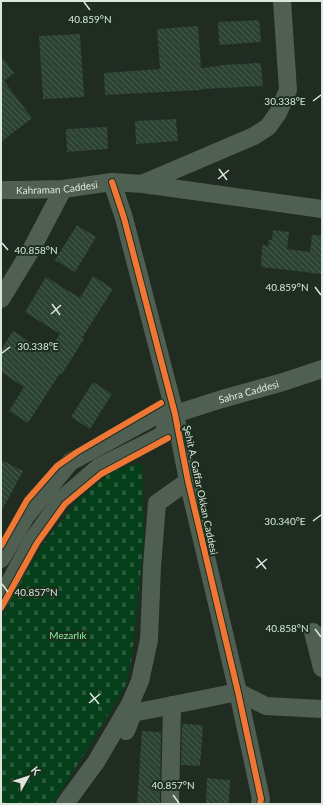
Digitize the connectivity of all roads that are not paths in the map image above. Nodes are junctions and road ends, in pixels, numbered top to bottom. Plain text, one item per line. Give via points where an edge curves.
1 (282, 1) edge
2 (112, 182) junction
3 (143, 184) junction
4 (63, 189) junction
5 (1, 190) edge
6 (322, 209) edge
7 (1, 299) edge
8 (322, 369) edge
9 (174, 414) junction
10 (188, 481) junction
11 (1, 559) edge
12 (1, 599) edge
13 (313, 632) dead end
14 (322, 668) edge
15 (238, 692) junction
16 (172, 705) junction
17 (322, 709) edge
18 (65, 804) edge
19 (80, 804) edge
20 (170, 804) edge
21 (260, 804) edge

1 - 3 street via 288,90 268,128
2 - 3 street, Kahraman Caddesi
2 - 4 street, Kahraman Caddesi
2 - 9 street, Şehit A. Gaffar Okkan Caddesi via 124,218
3 - 6 street, Kahraman Caddesi
4 - 5 street, Kahraman Caddesi
4 - 7 street
8 - 9 street, Sahra Caddesi
9 - 10 street, Şehit A. Gaffar Okkan Caddesi
9 - 11 street, Sahra Caddesi via 154,417 70,462 26,516
9 - 12 street via 161,436 99,467 62,499 32,541
10 - 15 street, Şehit A. Gaffar Okkan Caddesi
10 - 18 street via 157,503 149,640 140,681 130,704 96,762
13 - 14 street
15 - 16 street
15 - 17 street via 266,706
15 - 21 street, Şehit A. Gaffar Okkan Caddesi
16 - 19 street via 133,713 118,749
16 - 20 street

